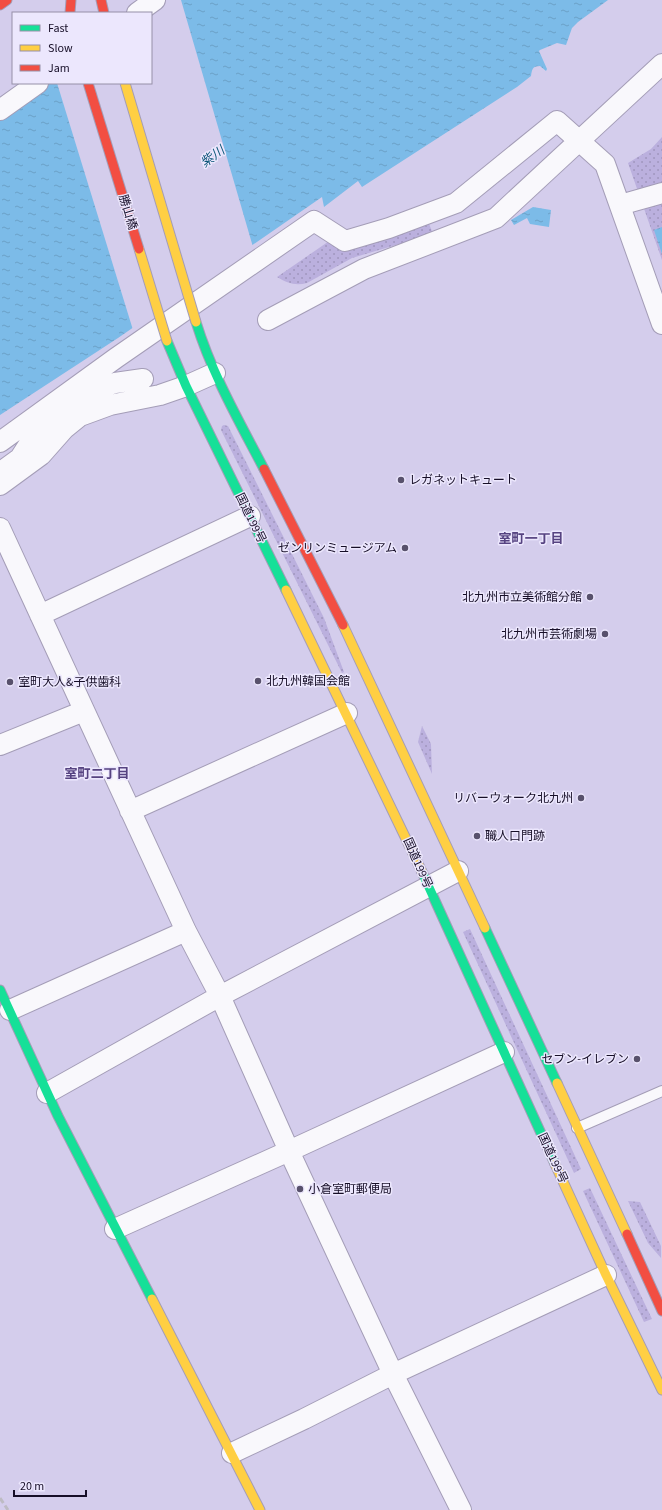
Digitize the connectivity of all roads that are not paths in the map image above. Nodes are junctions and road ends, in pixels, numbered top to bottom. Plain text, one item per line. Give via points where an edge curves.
1 (7, 0) edge
2 (71, 0) edge
3 (101, 0) edge
4 (155, 0) edge
5 (0, 5) edge
6 (70, 12) edge
7 (104, 12) edge
8 (138, 12) edge
9 (662, 64) edge
10 (37, 84) edge
11 (88, 84) edge
12 (125, 84) edge
13 (0, 110) edge
14 (581, 141) junction
15 (662, 193) edge
16 (620, 205) junction
17 (268, 320) dead end
18 (662, 324) edge
19 (167, 341) joint
20 (216, 373) junction
21 (143, 378) dead end
22 (186, 386) junction
23 (0, 442) edge
24 (0, 473) edge
25 (0, 485) edge
26 (250, 516) junction
27 (0, 528) edge
28 (40, 616) junction
29 (84, 711) junction
30 (347, 713) junction
31 (0, 745) edge
32 (130, 811) junction
33 (458, 871) junction
34 (428, 885) junction
35 (186, 931) junction
36 (0, 990) edge
37 (220, 996) junction
38 (10, 1010) junction
39 (504, 1052) junction
40 (662, 1091) edge
41 (47, 1093) junction
42 (577, 1128) junction
43 (289, 1151) junction
44 (115, 1229) junction
45 (606, 1275) junction
46 (662, 1311) edge
47 (393, 1374) junction
48 (662, 1390) edge
49 (232, 1453) junction
50 (260, 1510) edge
51 (461, 1510) edge

1 - 5 main road
2 - 6 main road
3 - 7 main road
4 - 8 street
9 - 14 street
10 - 13 street
11 - 19 main road, 勝山橋, bridge
12 - 20 main road, bridge via 204,348
14 - 16 street via 605,164
14 - 17 street via 496,218 364,269
14 - 23 street via 557,121 456,203 389,228 345,241 314,221
15 - 16 street
16 - 18 street
19 - 22 main road, 国道199号
20 - 22 street
20 - 33 main road via 348,635
21 - 24 street via 97,389 54,417 31,441 20,458
22 - 25 street via 110,405 80,416 64,429 41,455
22 - 26 main road, 国道199号
26 - 28 street
26 - 30 main road, 国道199号
27 - 28 street
28 - 29 street
29 - 31 street
29 - 32 street
30 - 32 street
30 - 34 main road, 国道199号
32 - 35 street
33 - 34 street
33 - 42 main road
34 - 37 street
34 - 39 main road, 国道199号
35 - 37 street
35 - 38 street
36 - 38 main road
37 - 41 street
37 - 43 street
38 - 41 main road
39 - 43 street
39 - 45 main road, 国道199号
40 - 42 lane
41 - 44 main road
42 - 46 main road
43 - 44 street
43 - 47 street
44 - 49 main road
45 - 47 street
45 - 48 main road, 国道199号
47 - 49 street
47 - 51 street
49 - 50 main road

